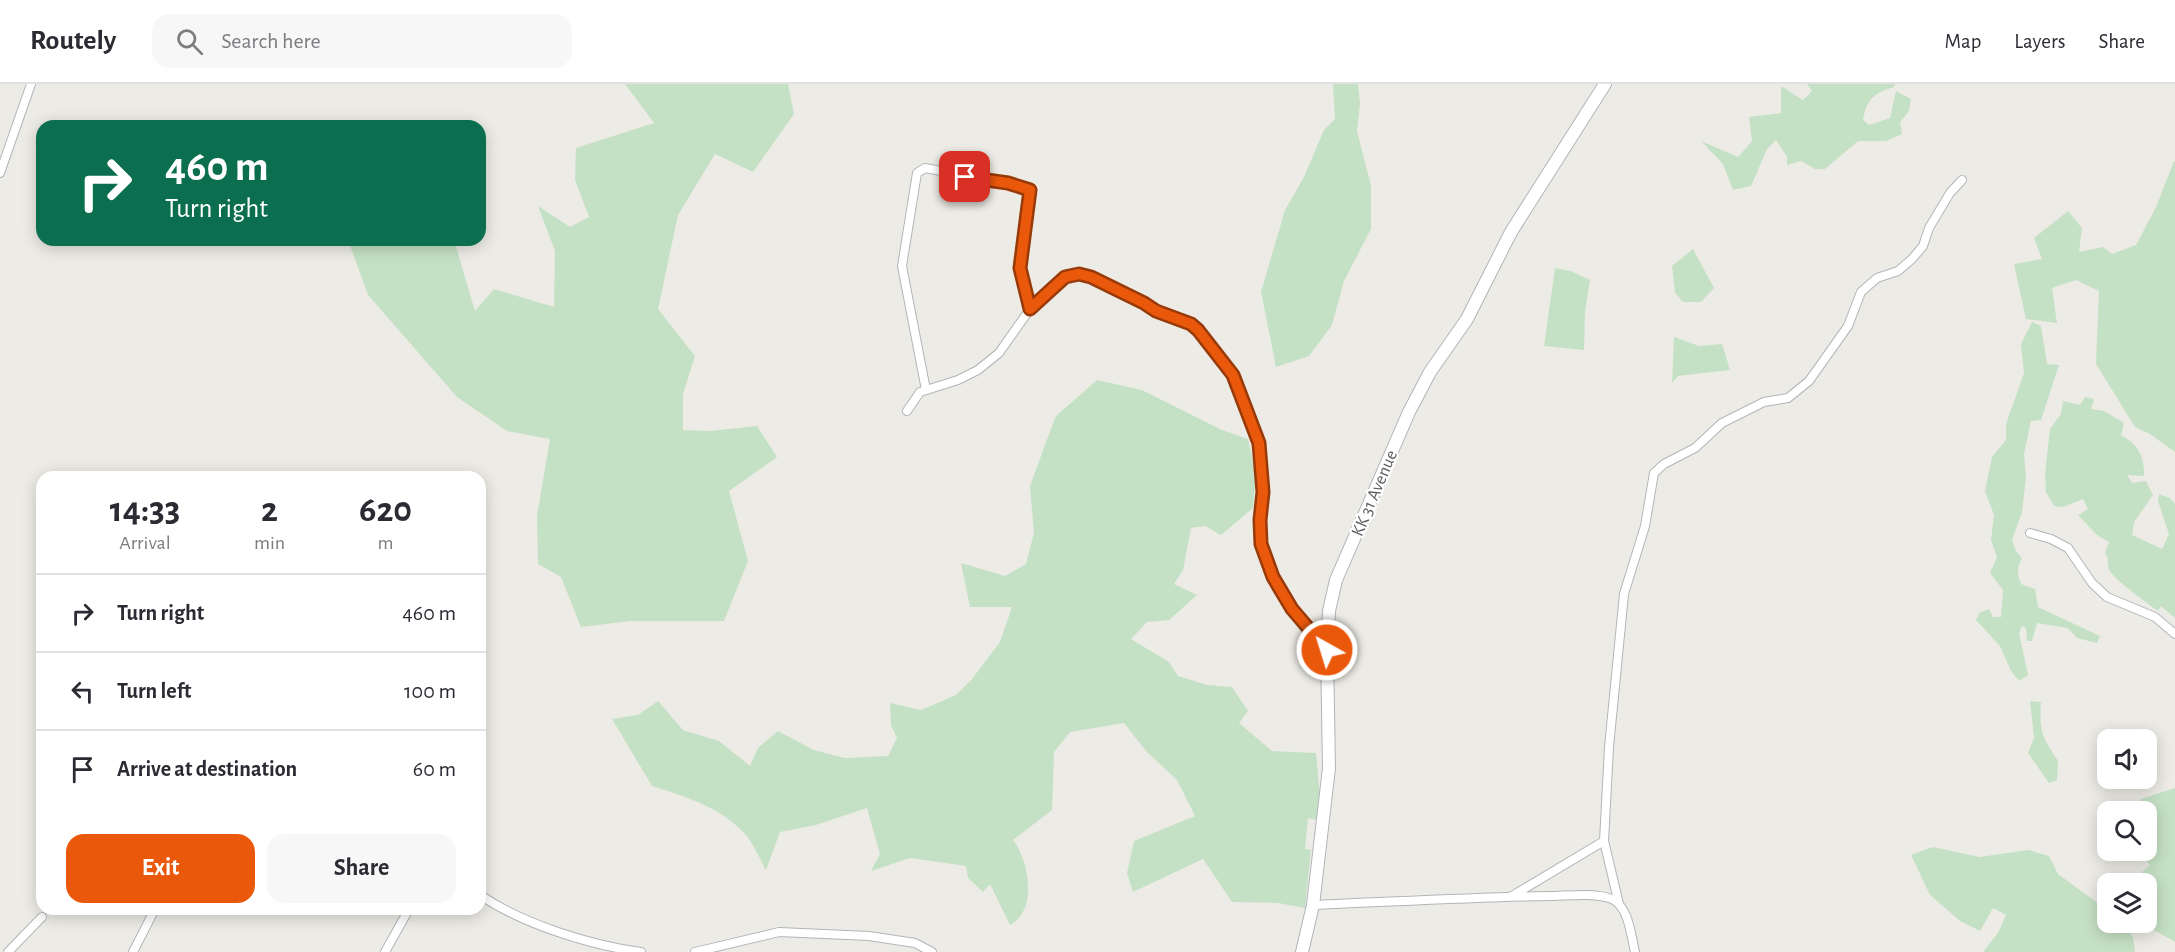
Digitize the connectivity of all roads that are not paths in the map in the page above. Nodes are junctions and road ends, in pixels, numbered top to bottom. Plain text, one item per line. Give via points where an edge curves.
1 (31, 84) edge
2 (1605, 84) edge
3 (0, 173) edge
4 (1962, 180) dead end
5 (1030, 309) junction
6 (926, 390) junction
7 (907, 411) dead end
8 (2030, 533) dead end
9 (2175, 634) edge
10 (1327, 650) junction
11 (1604, 841) junction
12 (1512, 897) junction
13 (486, 898) edge
14 (1619, 904) junction
15 (1313, 905) junction
16 (152, 915) edge
17 (406, 915) edge
18 (42, 917) dead end
19 (9, 952) edge
20 (133, 952) edge
21 (385, 952) edge
22 (641, 952) edge
23 (695, 952) edge
24 (932, 952) edge
25 (1302, 952) edge
26 (1635, 952) edge

1 - 3 street
2 - 10 main road, KK 31 Avenue via 1511,232 1467,319 1430,372 1409,412 1336,580
4 - 11 street via 1912,259 1862,291 1848,326 1809,381 1788,398 1764,402 1722,423 1695,448 1654,473 1619,627
5 - 6 street via 999,353 985,364 958,380
5 - 6 street via 1020,268 1030,190 941,170 925,168 917,173 902,266
5 - 10 street via 1065,277 1079,274 1198,330 1233,375 1259,443 1263,492 1261,544 1273,577 1292,609
6 - 7 street
8 - 9 street via 2068,548 2092,583 2108,597 2155,617
10 - 15 main road, KK 31 Avenue via 1329,768
11 - 12 street
11 - 14 street
12 - 14 street via 1597,896
12 - 15 street
13 - 22 street via 542,926
14 - 26 street via 1626,915
15 - 25 main road, KK 31 Avenue
16 - 20 street
17 - 21 street
18 - 19 street
23 - 24 street via 779,932 870,936 915,943

